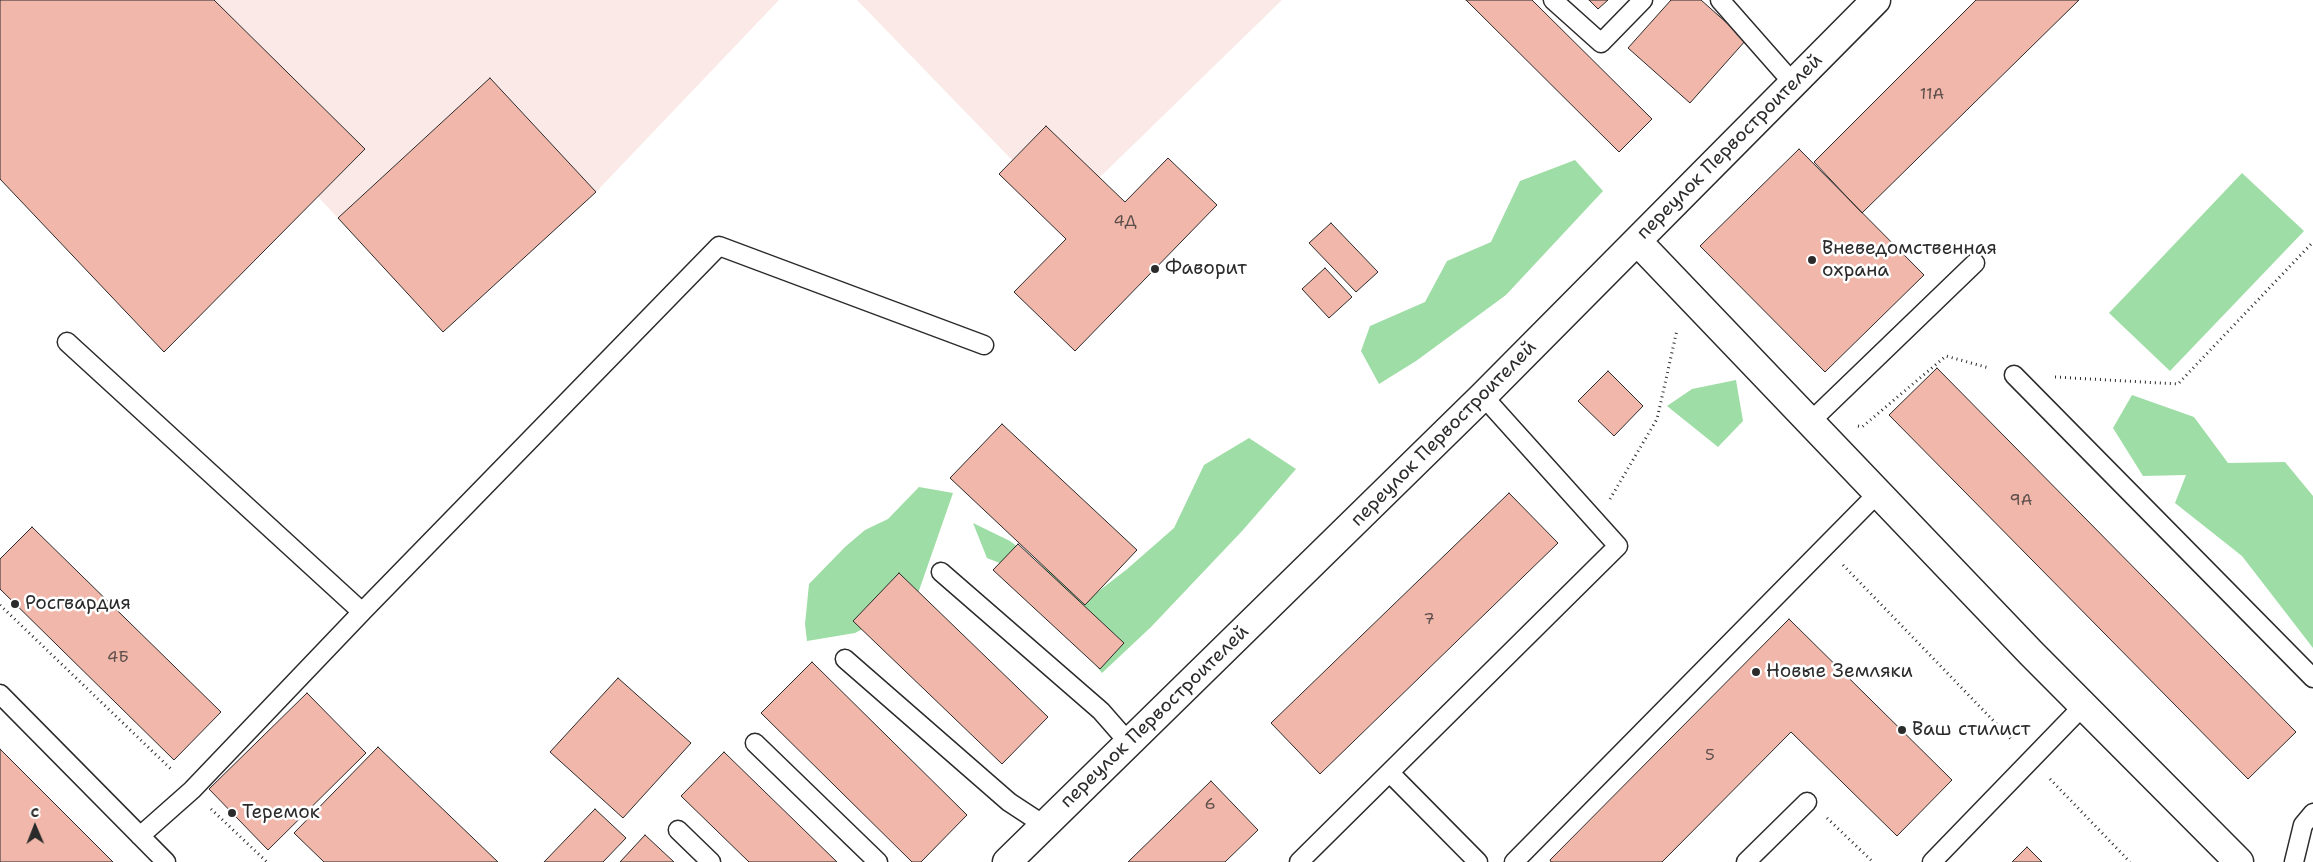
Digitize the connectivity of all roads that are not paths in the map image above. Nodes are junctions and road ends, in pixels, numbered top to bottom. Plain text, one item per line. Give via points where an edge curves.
1 (1553, 0) edge
2 (1643, 0) edge
3 (1720, 0) edge
4 (1876, 0) edge
5 (1793, 83) junction
6 (1637, 241) junction
7 (1975, 263) dead end
8 (67, 342) dead end
9 (984, 345) dead end
10 (2014, 375) road end
11 (1483, 396) junction
12 (1810, 422) junction
13 (1878, 493) junction
14 (941, 572) dead end
15 (362, 612) junction
16 (845, 658) dead end
17 (2313, 678) edge
18 (0, 694) edge
19 (2084, 705) junction
20 (755, 743) dead end
21 (1129, 743) junction
22 (1390, 773) junction
23 (1807, 802) dead end
24 (2313, 813) edge
25 (1044, 825) junction
26 (678, 830) dead end
27 (140, 836) junction
28 (166, 862) edge
29 (711, 862) edge
30 (878, 862) edge
31 (1006, 862) edge
32 (1300, 862) edge
33 (1478, 862) edge
34 (1514, 862) edge
35 (1746, 862) edge
36 (1932, 862) edge
37 (2238, 862) edge
38 (2294, 862) edge

1 - 2 lane via 1601,43
3 - 5 lane
4 - 5 street, переулок Первостроителей
5 - 6 street, переулок Первостроителей
6 - 11 street, переулок Первостроителей
6 - 12 street
7 - 12 lane
8 - 15 lane
9 - 15 lane via 719,246
10 - 17 lane
11 - 21 street, переулок Первостроителей
11 - 22 lane via 1618,546
12 - 13 street
13 - 19 street
13 - 34 lane
14 - 21 lane via 1101,711
15 - 27 lane via 192,790
16 - 25 lane via 1009,802
18 - 27 lane
19 - 36 lane
19 - 37 street
20 - 30 lane
21 - 25 street, переулок Первостроителей
22 - 32 lane
22 - 33 lane
23 - 35 lane
24 - 38 lane via 2303,825
25 - 31 street, переулок Первостроителей
26 - 29 lane
27 - 28 lane

